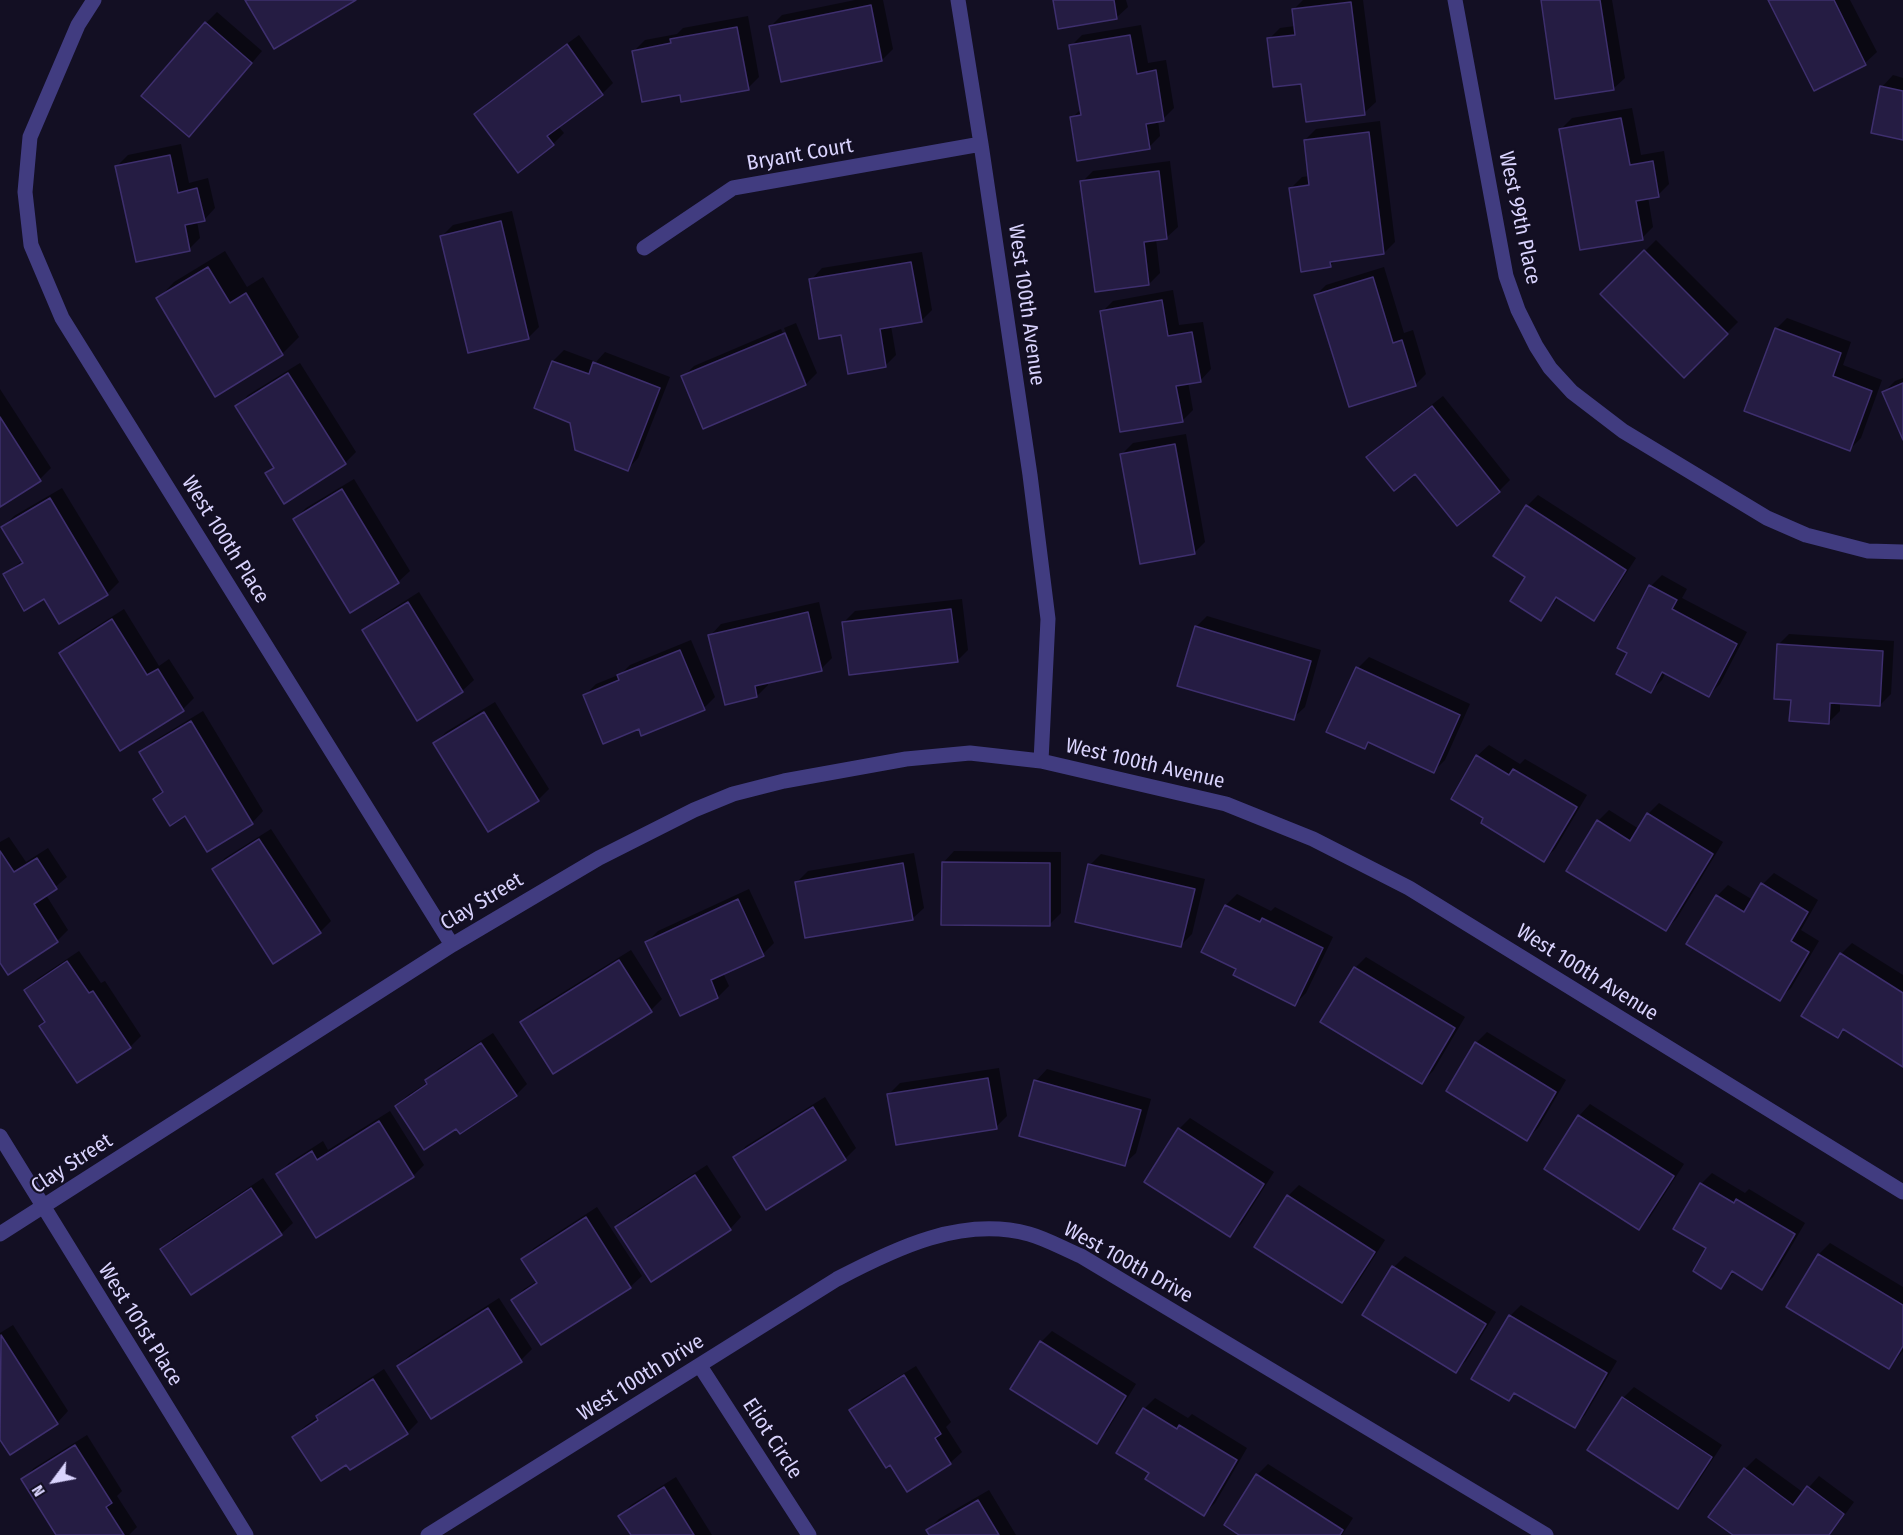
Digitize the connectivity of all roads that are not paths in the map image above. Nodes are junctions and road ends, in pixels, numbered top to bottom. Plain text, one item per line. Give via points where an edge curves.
1 (94, 0) edge
2 (958, 0) edge
3 (1455, 0) edge
4 (981, 144) junction
5 (644, 248) dead end
6 (1903, 552) edge
7 (1041, 761) junction
8 (452, 945) junction
9 (0, 1136) edge
10 (1903, 1192) edge
11 (43, 1208) junction
12 (0, 1234) edge
13 (700, 1366) junction
14 (246, 1535) edge
15 (428, 1535) edge
16 (809, 1535) edge
17 (1546, 1535) edge

1 - 8 street, West 100th Place via 78,25 30,137 25,192 31,245 62,318
2 - 4 street, West 100th Avenue
3 - 6 street, West 99th Place via 1506,276 1518,310 1550,368 1572,392 1623,431 1767,518 1806,535 1868,551
4 - 5 street, Bryant Court via 733,188
4 - 7 street, West 100th Avenue via 1048,619
7 - 8 street, Clay Street via 970,753 906,759 733,794 599,858
7 - 10 street, West 100th Avenue via 1226,804 1313,839 1409,888
8 - 11 street, Clay Street
9 - 11 street, West 101st Place
11 - 12 street, Clay Street
11 - 14 street, West 101st Place
13 - 15 street, West 100th Drive
13 - 16 street, Eliot Circle
13 - 17 street, West 100th Drive via 837,1279 884,1254 941,1234 986,1228 1030,1234 1081,1256

